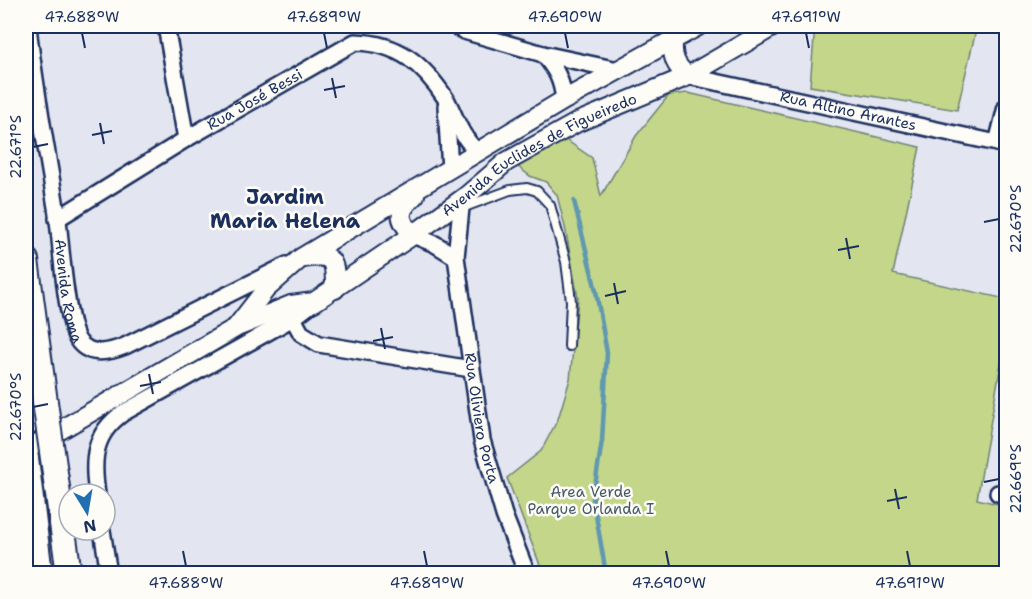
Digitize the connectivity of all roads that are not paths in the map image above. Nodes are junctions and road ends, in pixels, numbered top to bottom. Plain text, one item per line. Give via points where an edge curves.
1 (28, 26) edge
2 (166, 26) edge
3 (456, 26) edge
4 (698, 26) edge
5 (765, 26) edge
6 (774, 26) edge
7 (673, 40) junction
8 (749, 40) junction
9 (543, 54) junction
10 (618, 70) junction
11 (688, 76) junction
12 (446, 100) junction
13 (564, 100) junction
14 (1006, 107) edge
15 (186, 139) junction
16 (1002, 144) edge
17 (477, 152) junction
18 (450, 169) junction
19 (429, 183) junction
20 (463, 203) junction
21 (57, 219) junction
22 (413, 235) junction
23 (456, 257) junction
24 (301, 258) junction
25 (26, 260) edge
26 (335, 289) junction
27 (314, 302) junction
28 (293, 318) junction
29 (237, 327) junction
30 (569, 346) dead end
31 (471, 369) junction
32 (26, 450) edge
33 (26, 458) edge
34 (95, 482) edge
35 (104, 542) edge
36 (40, 573) edge
37 (69, 573) edge
38 (109, 573) edge
39 (527, 573) edge

1 - 21 street, Avenida Roma
2 - 15 street
3 - 9 street
4 - 7 street
5 - 8 street
6 - 8 street, Avenida Euclides de Figueiredo
7 - 10 street
7 - 11 street via 675,63
8 - 11 street, Avenida Euclides de Figueiredo
9 - 10 street
9 - 13 street via 562,83
10 - 13 street
11 - 16 street, Rua Altino Arantes
11 - 20 street, Avenida Euclides de Figueiredo via 578,122 506,162
12 - 15 street, Rua José Bessi via 424,70 409,58 383,44 355,42
12 - 17 street, Rua José Bessi
12 - 18 street
13 - 17 street
14 - 16 street
15 - 21 street, Rua José Bessi
17 - 18 street
18 - 19 street
19 - 22 street via 405,204 402,212 404,225
19 - 24 street
20 - 22 street, Avenida Euclides de Figueiredo
20 - 23 street, Rua Oliviero Porta
20 - 30 lane via 526,188 537,191 550,205 566,262 571,301
21 - 24 street, Avenida Roma via 74,332 88,350 98,352 125,346
22 - 23 street
22 - 26 street, Avenida Euclides de Figueiredo
23 - 31 street, Rua Oliviero Porta
24 - 26 street via 317,255 332,260
24 - 29 street via 266,289
25 - 37 main road, bridge
26 - 27 street, Avenida Euclides de Figueiredo
27 - 28 street, Avenida Euclides de Figueiredo
27 - 29 street, Avenida Euclides de Figueiredo via 291,305
28 - 31 street via 301,333 319,344
28 - 34 street, Avenida Euclides de Figueiredo via 112,420 100,436
29 - 32 street
31 - 39 street, Rua Oliviero Porta via 482,440 504,515
33 - 36 main road
35 - 38 street

